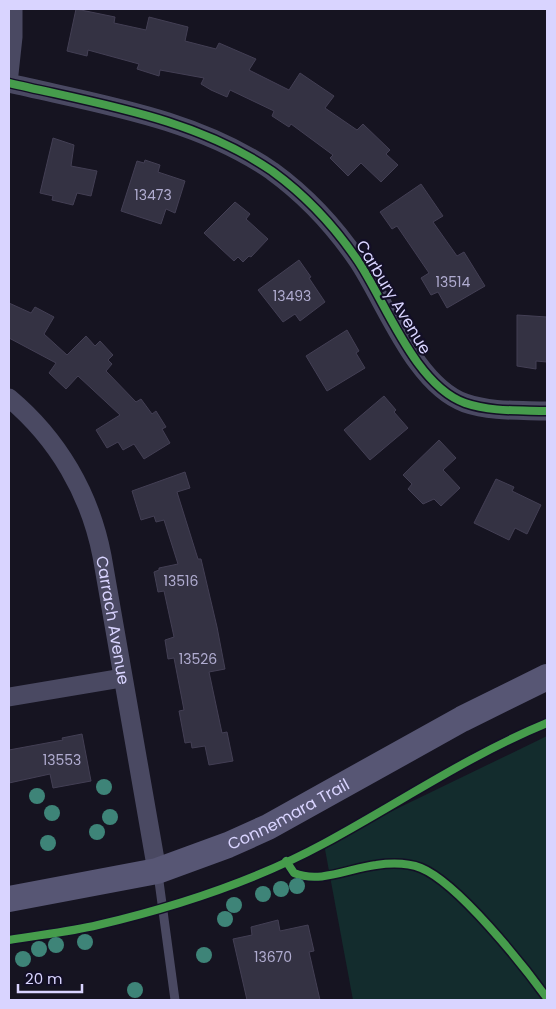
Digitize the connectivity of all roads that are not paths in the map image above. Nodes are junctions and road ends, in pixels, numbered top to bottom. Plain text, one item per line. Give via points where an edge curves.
1 (13, 9) edge
2 (9, 74) edge
3 (9, 83) edge
4 (9, 398) edge
5 (547, 411) edge
6 (547, 677) edge
7 (122, 678) junction
8 (9, 697) edge
9 (157, 871) junction
10 (9, 899) edge
11 (175, 1000) edge

1 - 2 street
3 - 5 street, Carbury Avenue via 165,120 212,138 253,159 294,189 346,244 418,362 438,387 464,403 481,407
4 - 7 street, Carrach Avenue via 37,424 65,461 92,512
6 - 9 street, Connemara Trail via 470,714 268,827
7 - 8 street
7 - 9 street, Carrach Avenue
9 - 10 street, Connemara Trail
9 - 11 lane

